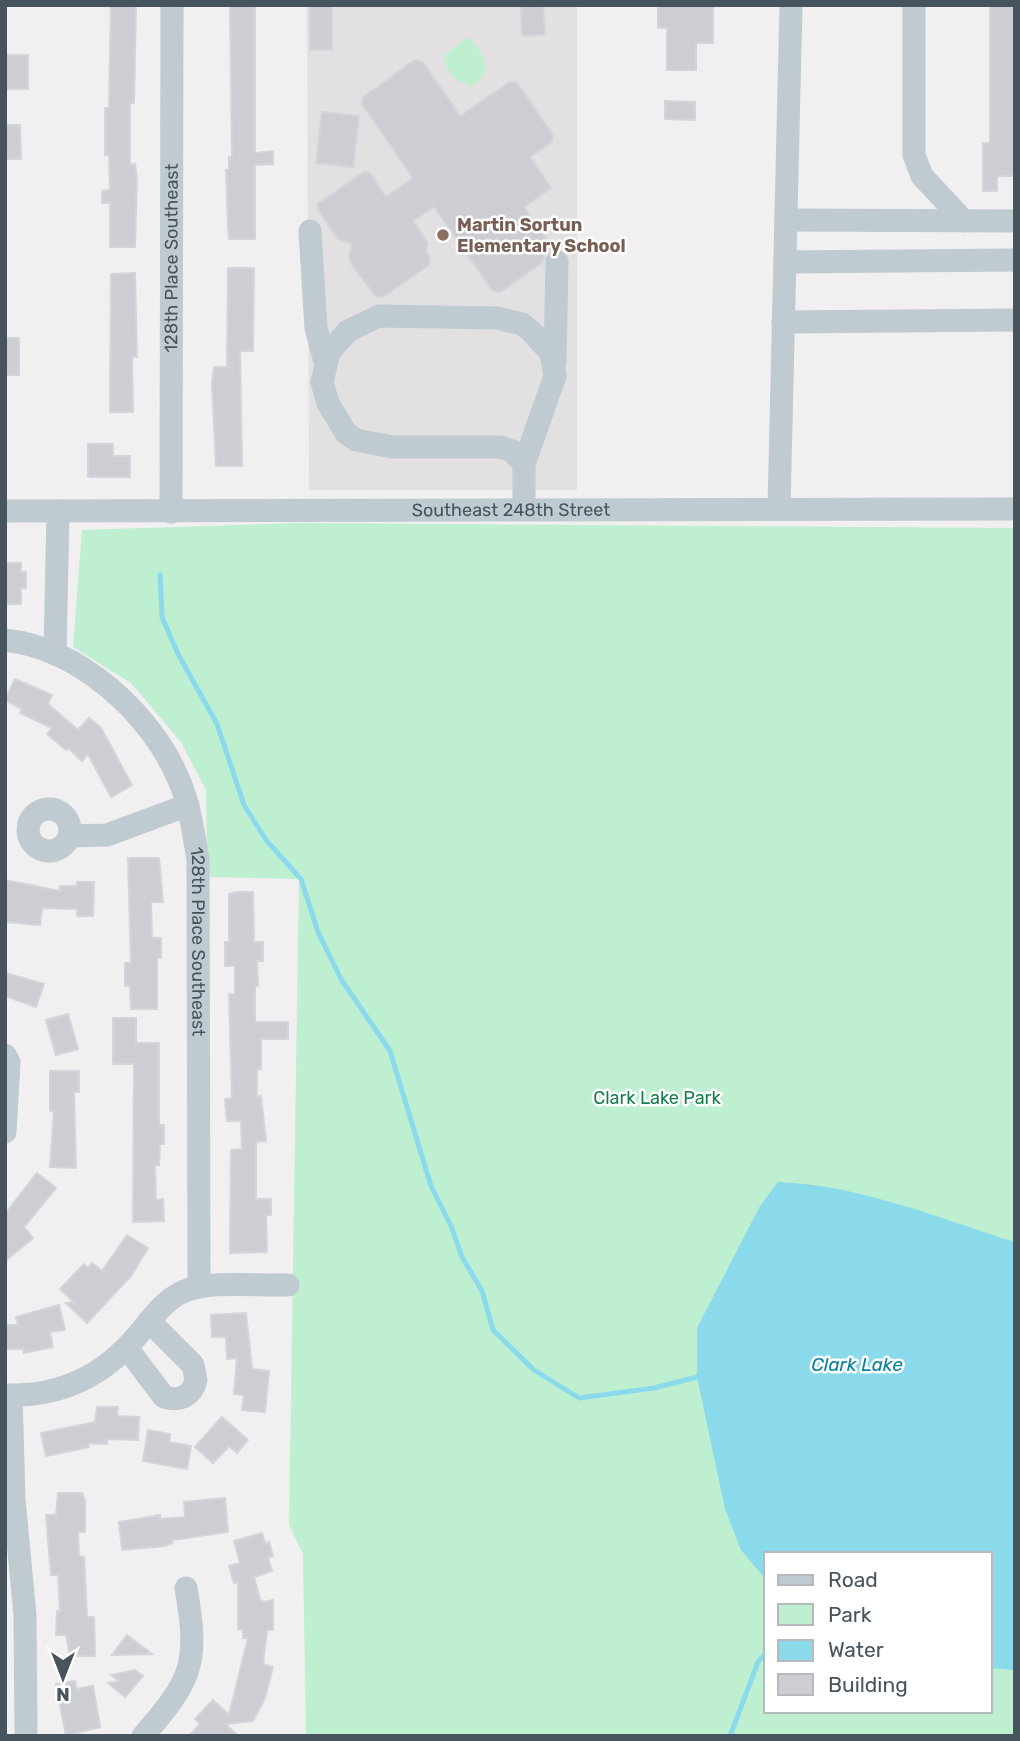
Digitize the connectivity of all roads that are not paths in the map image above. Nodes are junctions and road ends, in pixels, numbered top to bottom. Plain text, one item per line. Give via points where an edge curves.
1 (172, 5) edge
2 (791, 5) edge
3 (914, 5) edge
4 (786, 220) junction
5 (964, 220) junction
6 (1015, 221) edge
7 (310, 231) dead end
8 (1015, 260) edge
9 (557, 262) dead end
10 (785, 262) junction
11 (1015, 320) edge
12 (783, 322) junction
13 (325, 361) junction
14 (555, 362) junction
15 (524, 464) junction
16 (524, 508) junction
17 (779, 508) junction
18 (1015, 509) edge
19 (5, 511) edge
20 (58, 511) junction
21 (171, 512) junction
22 (5, 640) edge
23 (55, 654) junction
24 (188, 805) junction
25 (69, 836) dead end
26 (5, 1055) edge
27 (5, 1132) edge
28 (288, 1285) dead end
29 (199, 1287) junction
30 (149, 1321) junction
31 (127, 1348) junction
32 (8, 1395) edge
33 (186, 1588) dead end
34 (26, 1736) edge
35 (143, 1736) edge

1 - 21 street, 128th Place Southeast
2 - 4 street
3 - 5 street via 914,155 922,176
4 - 5 street
4 - 10 street
5 - 6 street
7 - 13 street via 316,328
8 - 10 street
9 - 14 street
10 - 12 street
11 - 12 street
12 - 17 street
13 - 14 street via 348,331 379,316 511,320 532,332
13 - 15 street via 322,382 328,403 346,433 356,440 393,447 500,447 512,451
14 - 15 street via 551,391
15 - 16 street
16 - 17 street, Southeast 248th Street
16 - 21 street, Southeast 248th Street
17 - 18 street, Southeast 248th Street
19 - 20 street, Southeast 248th Street
20 - 21 street, Southeast 248th Street
20 - 23 street
22 - 23 street, 128th Place Southeast
23 - 24 street, 128th Place Southeast via 128,705 159,742
24 - 25 street via 107,835
24 - 29 street, 128th Place Southeast via 198,859
26 - 27 street via 9,1062
28 - 29 street
29 - 30 street via 168,1301
30 - 31 street
30 - 31 street via 193,1365 197,1380 190,1393 178,1399 164,1397
31 - 32 street via 80,1382 50,1392
32 - 34 street via 25,1615
33 - 35 street via 194,1633 190,1668 172,1703

